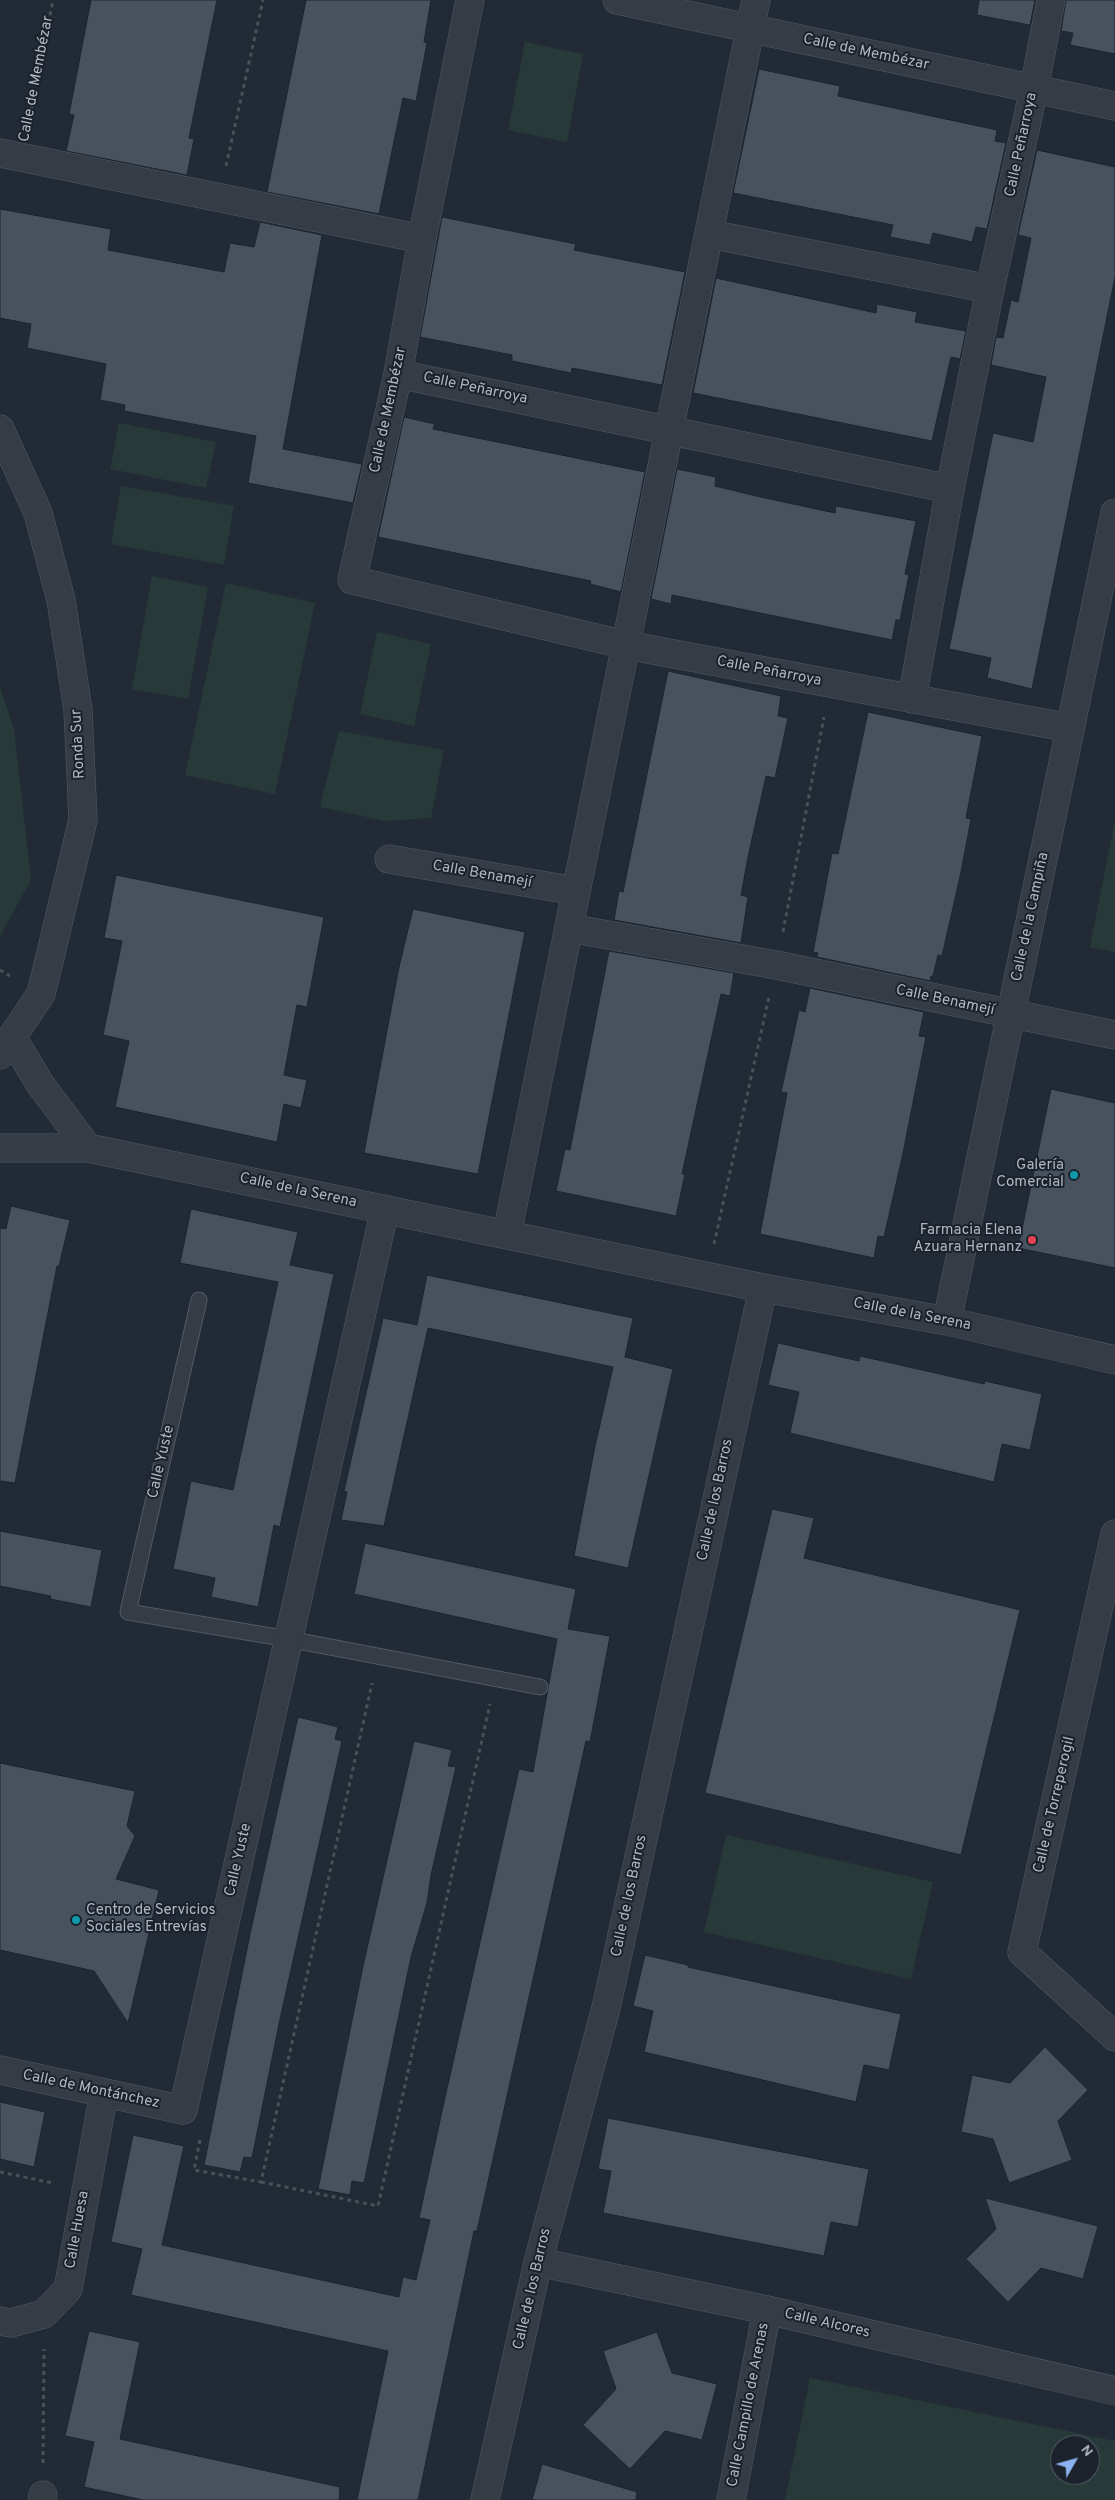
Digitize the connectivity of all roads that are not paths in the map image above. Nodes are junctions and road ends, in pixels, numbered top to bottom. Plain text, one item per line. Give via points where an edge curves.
1 (470, 0) edge
2 (617, 0) edge
3 (756, 0) edge
4 (1051, 0) edge
5 (751, 28) junction
6 (1034, 89) junction
7 (1115, 106) edge
8 (11, 155) edge
9 (709, 234) junction
10 (422, 239) junction
11 (990, 289) junction
12 (398, 374) junction
13 (0, 429) edge
14 (669, 429) junction
15 (950, 489) junction
16 (1115, 513) edge
17 (352, 580) joint
18 (626, 645) junction
19 (912, 699) junction
20 (1070, 728) junction
21 (389, 859) dead end
22 (576, 892) junction
23 (569, 928) junction
24 (1011, 1014) junction
25 (1115, 1035) edge
26 (6, 1046) edge
27 (0, 1148) edge
28 (88, 1148) junction
29 (385, 1209) junction
30 (507, 1234) junction
31 (763, 1288) junction
32 (199, 1300) dead end
33 (947, 1321) junction
34 (1115, 1360) edge
35 (1115, 1534) edge
36 (288, 1639) junction
37 (540, 1687) dead end
38 (1115, 2037) edge
39 (0, 2070) edge
40 (104, 2093) junction
41 (183, 2110) joint
42 (538, 2262) junction
43 (767, 2310) junction
44 (0, 2320) edge
45 (1115, 2391) edge
46 (485, 2500) edge
47 (730, 2500) edge

1 - 10 street, Calle de Membézar
2 - 5 street, Calle de Membézar
3 - 5 street
4 - 6 street, Calle Peñarroya
5 - 6 street, Calle de Membézar
5 - 9 street
6 - 7 street, Calle de Membézar
6 - 11 street, Calle Peñarroya
8 - 10 street, Calle de Membézar
9 - 11 street
9 - 14 street
10 - 12 street, Calle de Membézar
11 - 15 street, Calle Peñarroya
12 - 14 street, Calle Peñarroya
12 - 17 street, Calle de Membézar
13 - 26 street, Ronda Sur via 38,514 61,600 78,710 82,820 41,994
14 - 15 street, Calle Peñarroya
14 - 18 street
15 - 19 street, Calle Peñarroya
16 - 20 street, Calle de la Campiña
17 - 18 street, Calle Peñarroya
18 - 19 street, Calle Peñarroya
18 - 22 street
19 - 20 street, Calle Peñarroya
20 - 24 street, Calle de la Campiña
21 - 22 street, Calle Benamejí
22 - 23 street
23 - 24 street, Calle Benamejí via 776,965
23 - 30 street
24 - 25 street, Calle Benamejí
24 - 33 street, Calle de la Campiña
26 - 28 street via 40,1084
27 - 28 street, Calle de la Serena
28 - 29 street, Calle de la Serena
29 - 30 street, Calle de la Serena
29 - 36 street, Calle Yuste
30 - 31 street, Calle de la Serena
31 - 33 street, Calle de la Serena
31 - 42 street, Calle de los Barros via 607,2004
32 - 36 lane, Calle Yuste via 128,1612
33 - 34 street, Calle de la Serena
35 - 38 street, Calle de Torreperogil via 1022,1952
36 - 37 lane
36 - 41 street, Calle Yuste
39 - 40 street, Calle de Montánchez
40 - 41 street, Calle de Montánchez
40 - 44 street, Calle Huesa via 68,2289 44,2314 11,2323
42 - 43 street, Calle Alcores
42 - 46 street, Calle de los Barros
43 - 45 street, Calle Alcores
43 - 47 street, Calle Campillo de Arenas

